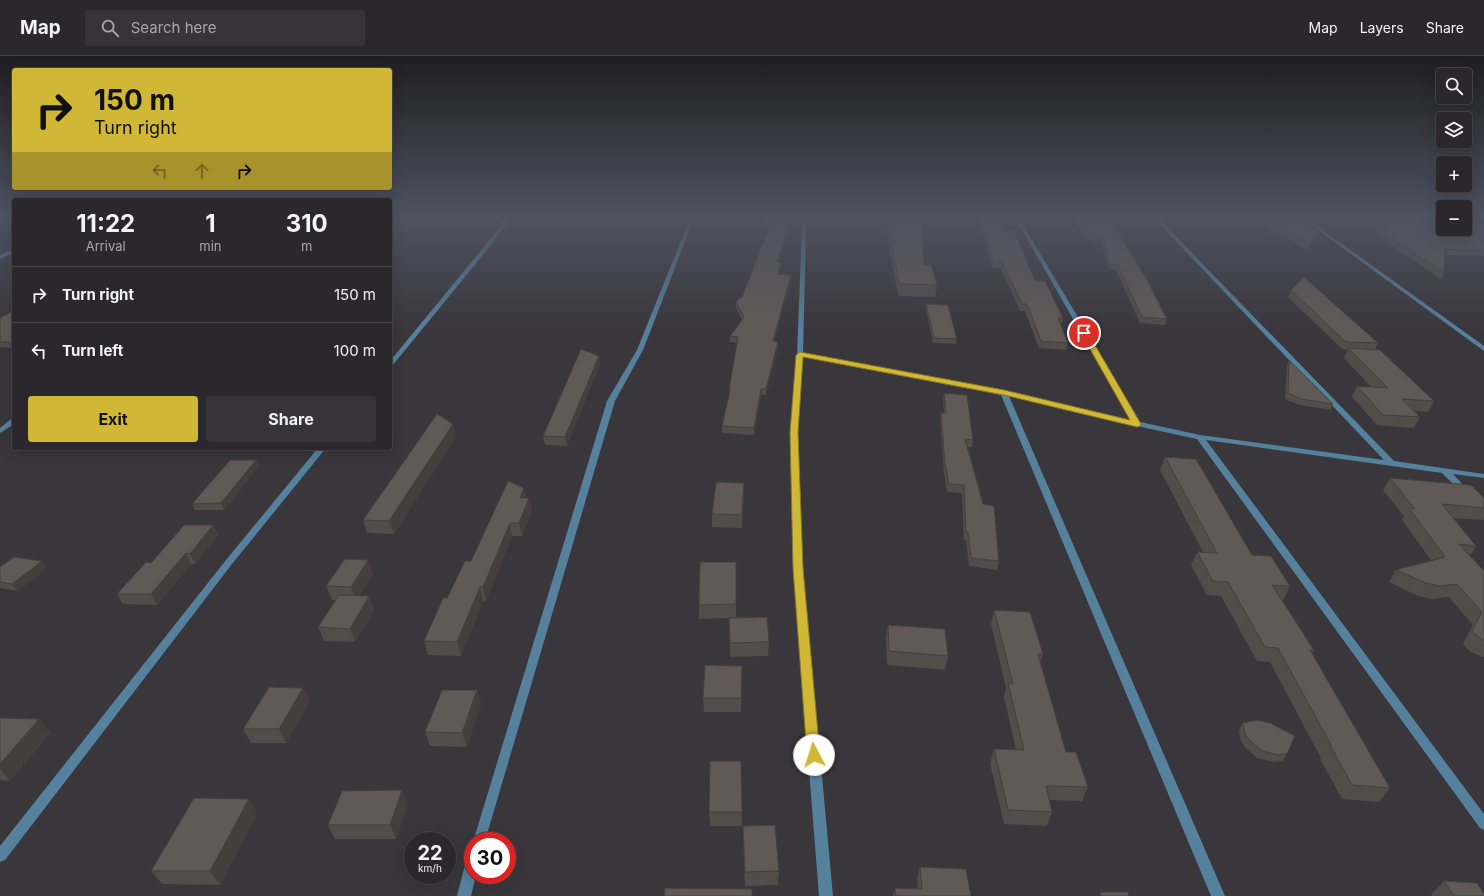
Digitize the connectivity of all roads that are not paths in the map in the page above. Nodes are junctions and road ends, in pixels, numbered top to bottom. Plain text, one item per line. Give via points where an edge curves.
1 (480, 255) edge
2 (677, 255) edge
3 (803, 255) edge
4 (1039, 255) edge
5 (1192, 255) edge
6 (1355, 255) edge
7 (1484, 350) edge
8 (800, 355) junction
9 (392, 363) edge
10 (1004, 393) junction
11 (12, 422) edge
12 (1137, 424) junction
13 (0, 431) edge
14 (1200, 437) junction
15 (320, 450) edge
16 (1391, 463) junction
17 (1444, 470) junction
18 (1484, 476) edge
19 (1469, 495) edge
20 (1484, 824) edge
21 (482, 832) edge
22 (0, 856) edge
23 (467, 884) edge
24 (464, 896) edge
25 (826, 896) edge
26 (1218, 896) edge

1 - 9 street
2 - 21 street via 640,350 611,401
3 - 8 street
4 - 12 street
5 - 16 street
6 - 7 street
8 - 10 street
8 - 25 street via 794,433 798,568
10 - 12 street
10 - 26 street
11 - 13 street
12 - 14 street
14 - 16 street
14 - 20 street
15 - 22 street via 224,568
16 - 17 street
17 - 18 street
17 - 19 street
23 - 24 street

